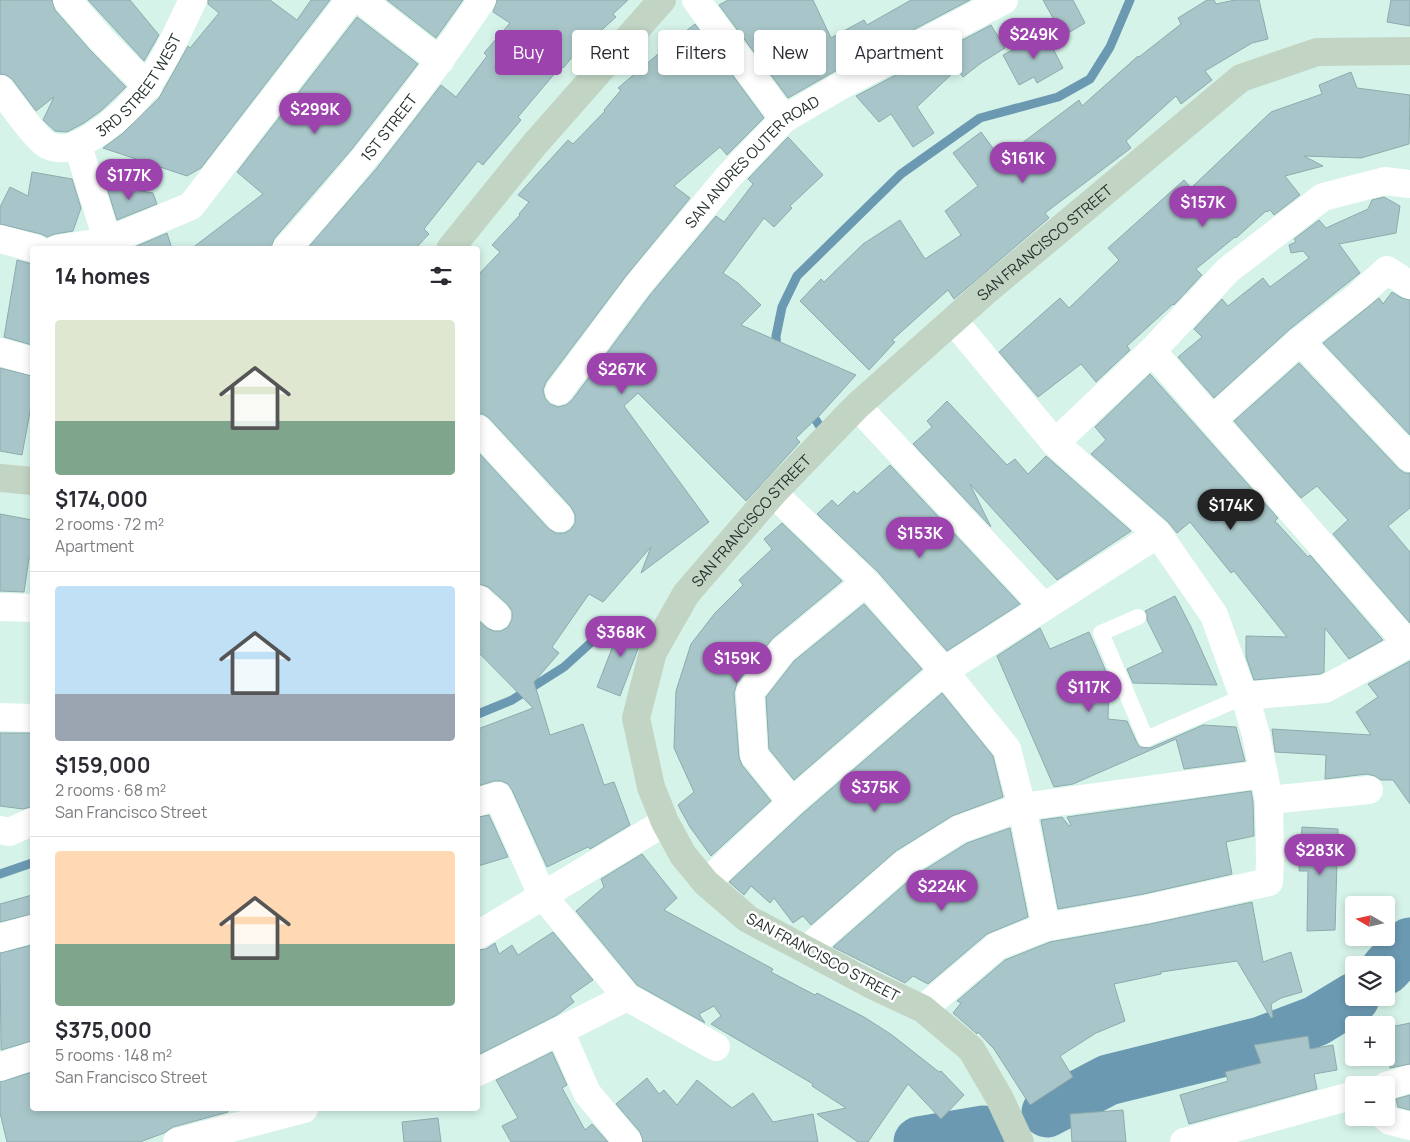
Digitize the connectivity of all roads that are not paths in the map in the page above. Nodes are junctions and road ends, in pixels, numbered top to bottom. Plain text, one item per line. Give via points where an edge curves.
1 (67, 0) edge
2 (194, 0) edge
3 (350, 0) edge
4 (361, 0) edge
5 (482, 0) edge
6 (662, 0) edge
7 (696, 0) edge
8 (1004, 0) edge
9 (1410, 51) edge
10 (440, 62) junction
11 (148, 87) junction
12 (0, 89) edge
13 (784, 119) junction
14 (78, 146) junction
15 (1410, 184) edge
16 (0, 239) edge
17 (109, 245) edge
18 (96, 246) edge
19 (289, 246) edge
20 (452, 246) edge
21 (30, 247) edge
22 (1410, 285) edge
23 (953, 320) junction
24 (1300, 342) junction
25 (1152, 351) junction
26 (0, 352) edge
27 (30, 360) edge
28 (559, 391) dead end
29 (857, 406) junction
30 (1212, 420) junction
31 (480, 431) edge
32 (1055, 443) junction
33 (1410, 458) edge
34 (0, 478) edge
35 (30, 481) edge
36 (773, 493) junction
37 (560, 518) dead end
38 (1158, 534) junction
39 (866, 582) junction
40 (0, 607) edge
41 (1044, 607) junction
42 (30, 608) edge
43 (1138, 617) dead end
44 (1409, 644) edge
45 (944, 671) junction
46 (1245, 696) junction
47 (0, 717) edge
48 (30, 718) edge
49 (1264, 774) junction
50 (1369, 790) dead end
51 (1269, 800) junction
52 (480, 801) edge
53 (792, 802) junction
54 (1022, 807) junction
55 (665, 822) junction
56 (30, 823) edge
57 (0, 830) edge
58 (706, 883) junction
59 (542, 895) junction
60 (1046, 927) junction
61 (30, 930) edge
62 (480, 934) edge
63 (0, 938) edge
64 (806, 950) junction
65 (627, 997) junction
66 (923, 1009) junction
67 (560, 1031) junction
68 (716, 1047) dead end
69 (30, 1057) edge
70 (0, 1066) edge
71 (480, 1071) edge
72 (1410, 1079) edge
73 (1395, 1083) edge
74 (1345, 1097) edge
75 (296, 1111) edge
76 (1395, 1122) edge
77 (1410, 1126) edge
78 (177, 1142) edge
79 (628, 1142) edge
80 (1020, 1142) edge
81 (1184, 1142) edge

1 - 11 street
2 - 11 street, 3RD STREET WEST
3 - 17 street via 191,206
4 - 10 street
5 - 10 street, 1ST STREET
6 - 20 street via 534,145
7 - 13 street
8 - 13 street, SAN ANDRES OUTER ROAD
9 - 23 street, SAN FRANCISCO STREET via 1317,52 1241,78
10 - 19 street, 1ST STREET via 325,206
11 - 14 street, 3RD STREET WEST via 105,129
12 - 14 street, 3RD STREET WEST via 46,144 60,148
13 - 28 street, SAN ANDRES OUTER ROAD via 729,176 656,263
14 - 17 street
15 - 25 street via 1385,181 1323,197 1228,270
16 - 21 street
17 - 18 street
22 - 24 street via 1388,270
23 - 29 street, SAN FRANCISCO STREET
23 - 32 street
24 - 30 street
24 - 33 street
25 - 30 street
25 - 32 street
26 - 27 street
29 - 36 street, SAN FRANCISCO STREET
29 - 41 street
30 - 44 street
31 - 37 street
32 - 38 street
34 - 35 street
36 - 39 street
36 - 55 street, SAN FRANCISCO STREET via 686,594 653,652 636,718 651,787
38 - 41 street
38 - 46 street via 1214,615
39 - 45 street
39 - 53 street via 783,650 750,692 754,755
40 - 42 street
41 - 45 street
43 - 46 lane via 1101,633 1146,738
44 - 46 street via 1325,689
45 - 53 street
45 - 54 street via 1007,749
46 - 49 street
47 - 48 street
49 - 51 street
49 - 54 street
50 - 51 street
51 - 60 street via 1269,882
52 - 59 street via 498,796
53 - 58 street
54 - 60 street
54 - 64 street via 960,829 904,864
55 - 58 street, SAN FRANCISCO STREET via 683,855
55 - 59 street
56 - 57 street via 9,832
58 - 64 street, SAN FRANCISCO STREET via 748,919
59 - 62 street
59 - 65 street
60 - 66 street via 996,946
61 - 63 street
64 - 66 street, SAN FRANCISCO STREET
65 - 67 street
65 - 68 street
66 - 80 street, SAN FRANCISCO STREET via 971,1050 999,1097
67 - 71 street
67 - 79 street via 587,1093
69 - 70 street
72 - 73 street
74 - 81 street
75 - 78 street
76 - 77 street

